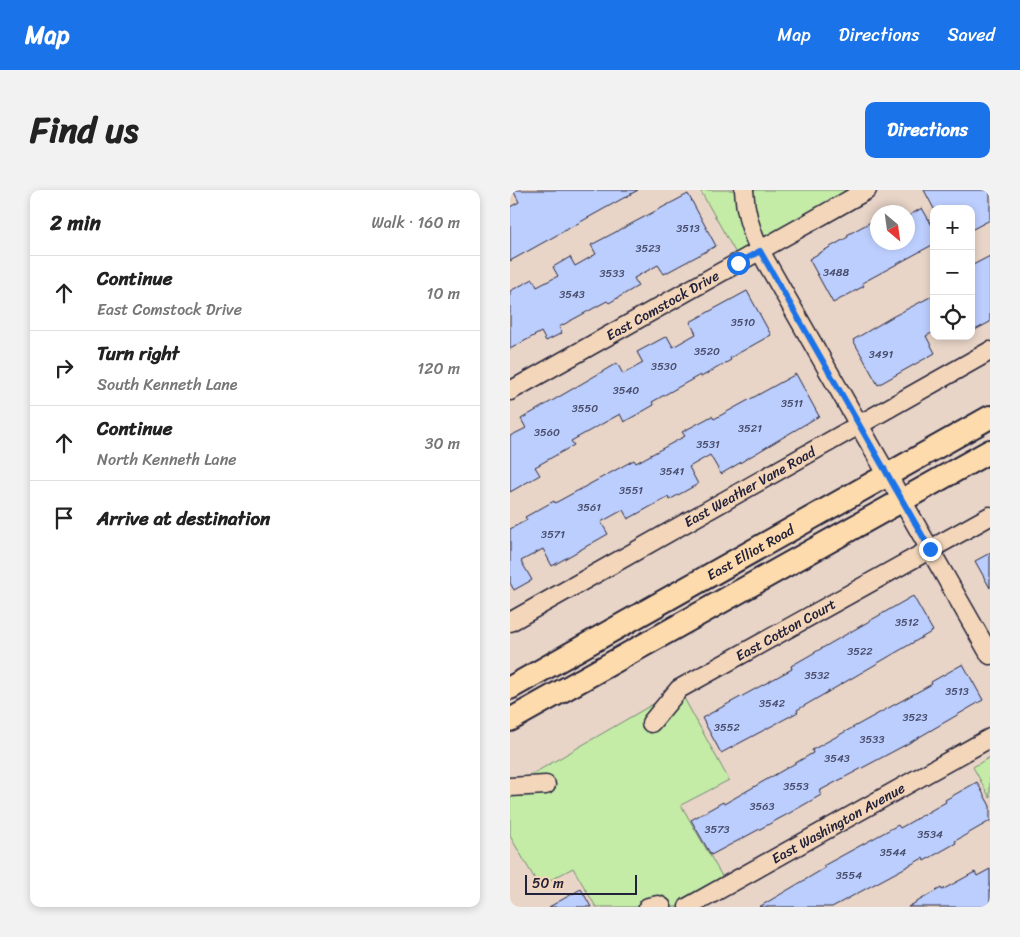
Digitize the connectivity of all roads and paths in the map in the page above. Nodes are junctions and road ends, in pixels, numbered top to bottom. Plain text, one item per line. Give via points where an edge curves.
1 (744, 190) edge
2 (867, 190) edge
3 (760, 251) junction
4 (990, 352) edge
5 (510, 391) edge
6 (990, 417) edge
7 (858, 426) junction
8 (990, 451) edge
9 (894, 487) junction
10 (990, 516) edge
11 (930, 549) junction
12 (510, 622) edge
13 (990, 655) edge
14 (510, 688) edge
15 (510, 720) edge
16 (651, 723) dead end
17 (990, 738) edge
18 (546, 785) dead end
19 (510, 787) edge
20 (648, 907) edge
21 (662, 907) edge
22 (688, 907) edge

1 - 3 street via 750,229
2 - 3 street, East Comstock Drive
3 - 5 street, East Comstock Drive
3 - 7 street
4 - 7 street, East Weather Vane Road
6 - 9 main road, East Elliot Road
7 - 9 street
7 - 12 street, East Weather Vane Road
8 - 9 main road, East Elliot Road
9 - 11 street
9 - 14 main road, East Elliot Road
9 - 15 main road, East Elliot Road
10 - 11 street, East Cotton Court
11 - 13 street
11 - 16 street, East Cotton Court via 679,689
17 - 22 street, East Washington Avenue
18 - 19 street
20 - 21 street

